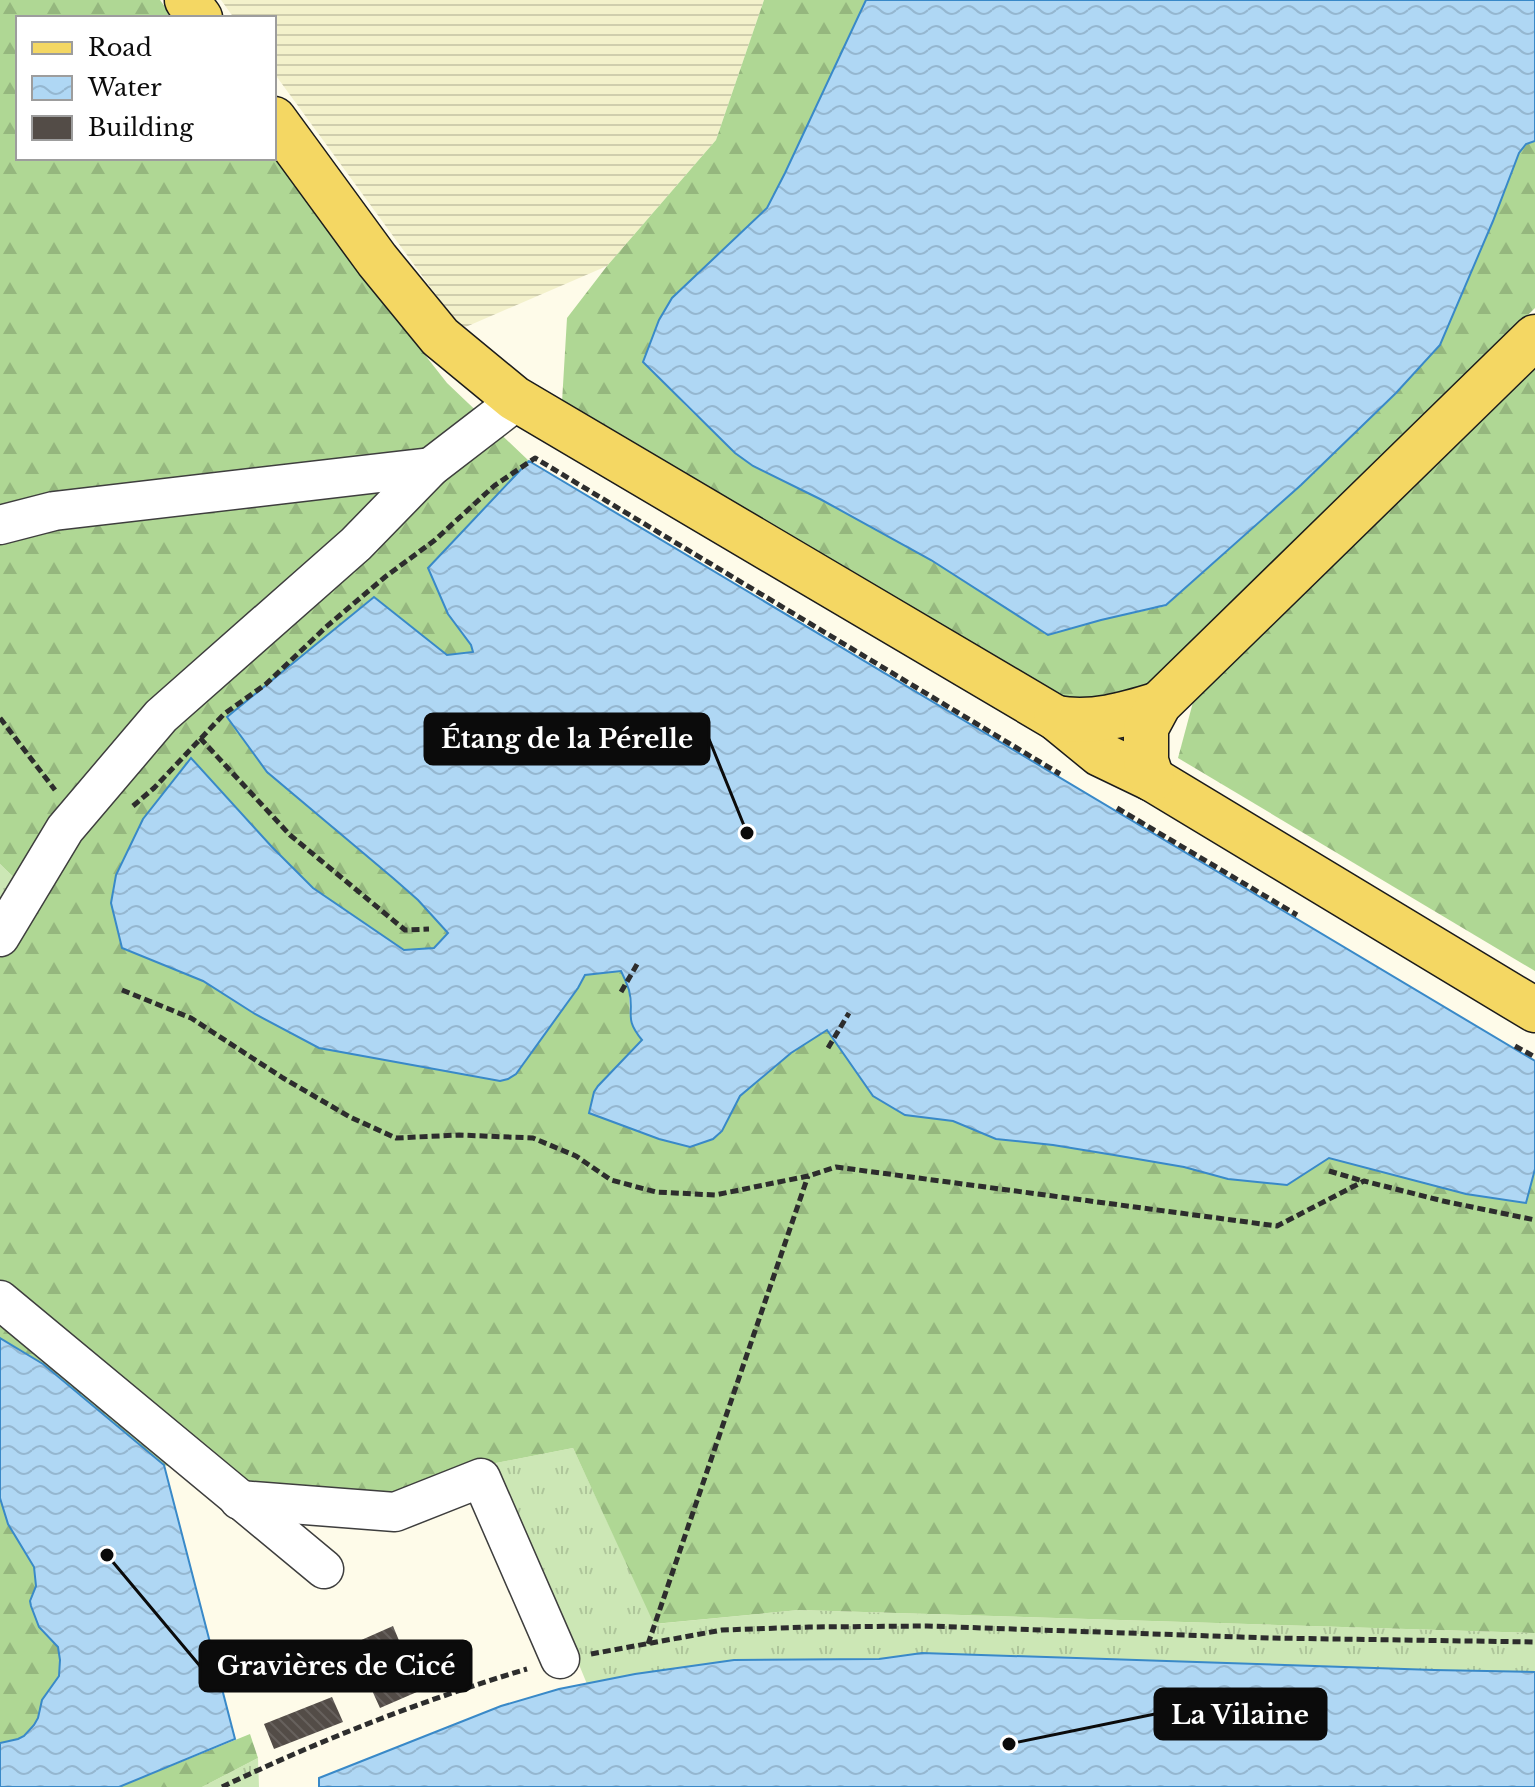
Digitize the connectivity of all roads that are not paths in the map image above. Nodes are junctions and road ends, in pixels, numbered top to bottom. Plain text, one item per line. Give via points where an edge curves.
1 (276, 122) edge
2 (1535, 337) edge
3 (514, 398) junction
4 (431, 467) junction
5 (0, 525) edge
6 (1159, 704) junction
7 (1056, 718) junction
8 (1152, 779) junction
9 (0, 937) edge
10 (1522, 1026) edge
11 (0, 1300) edge
12 (239, 1500) junction
13 (324, 1569) dead end
14 (560, 1659) road end

1 - 3 main road via 440,337
2 - 6 main road
3 - 4 street
3 - 7 main road
4 - 5 street via 54,511
4 - 9 street via 356,544 161,716 65,829
6 - 7 main road via 1118,717 1078,722
6 - 8 main road via 1146,728
7 - 8 main road via 1100,754
8 - 10 main road
11 - 12 street
12 - 13 street
12 - 14 street via 395,1512 481,1478

